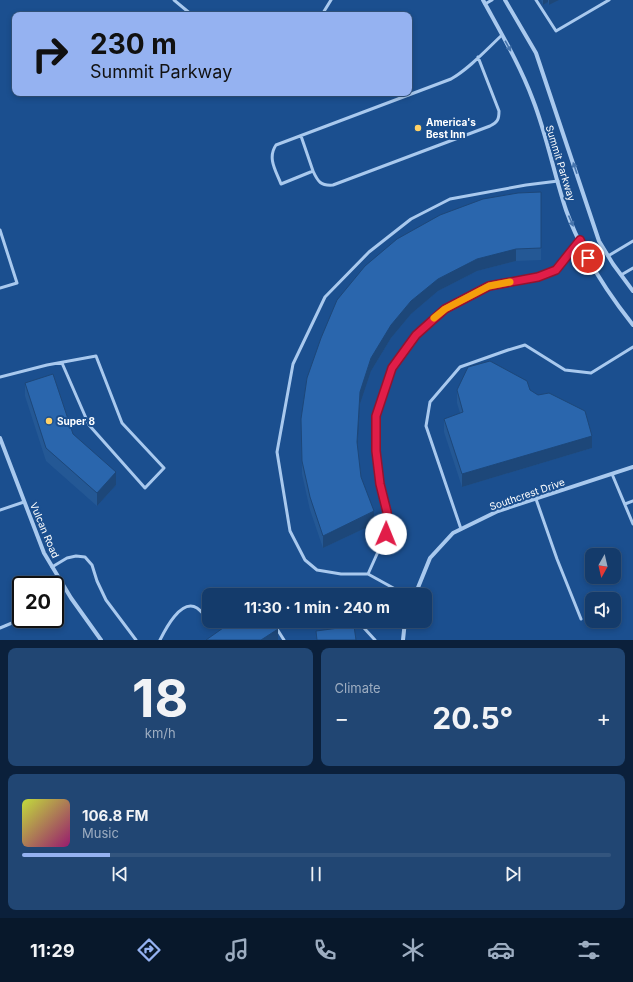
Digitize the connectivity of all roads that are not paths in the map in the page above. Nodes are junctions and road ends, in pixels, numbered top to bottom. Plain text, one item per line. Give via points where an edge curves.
1 (174, 0) edge
2 (331, 0) edge
3 (492, 0) edge
4 (505, 0) edge
5 (536, 0) edge
6 (609, 0) edge
7 (484, 2) edge
8 (188, 12) edge
9 (323, 12) edge
10 (502, 35) junction
11 (478, 57) junction
12 (412, 95) edge
13 (408, 96) edge
14 (301, 136) junction
15 (313, 171) junction
16 (558, 181) junction
17 (0, 230) edge
18 (580, 240) junction
19 (633, 241) edge
20 (608, 256) junction
21 (633, 268) edge
22 (621, 275) junction
23 (0, 288) edge
24 (633, 291) edge
25 (633, 325) edge
26 (633, 347) edge
27 (62, 363) junction
28 (0, 377) edge
29 (0, 438) edge
30 (633, 467) edge
31 (612, 474) junction
32 (536, 499) junction
33 (633, 501) edge
34 (24, 502) junction
35 (625, 504) junction
36 (0, 510) edge
37 (633, 524) edge
38 (461, 529) junction
39 (52, 567) junction
40 (368, 574) junction
41 (57, 576) edge
42 (64, 587) edge
43 (393, 588) edge
44 (418, 588) edge
45 (202, 614) edge
46 (581, 620) dead end
47 (12, 623) edge
48 (0, 628) edge
49 (276, 628) edge
50 (364, 628) edge
51 (404, 628) edge
52 (372, 636) junction
53 (101, 640) edge
54 (136, 640) edge
55 (160, 640) edge
56 (284, 640) edge
57 (370, 640) edge
58 (375, 640) edge
59 (403, 640) edge

1 - 8 lane
2 - 9 lane
3 - 7 lane
20 -> 4 street, Summit Parkway via 599,241 536,52
5 - 6 lane via 556,31
7 - 10 street, Summit Parkway
10 - 11 lane
10 -> 16 street, Summit Parkway via 534,100
11 - 12 lane via 451,80
11 - 15 lane via 499,111 497,122 333,186 321,184
13 - 14 lane
14 - 15 lane
14 - 15 lane via 276,145 271,159 281,184
16 -> 18 street, Summit Parkway via 567,211
16 - 40 lane via 450,199 411,219 369,252 325,297 293,364 277,452 290,531 305,560 317,570 341,574
17 - 23 lane via 17,283
18 - 25 street, Summit Parkway via 588,258
18 - 40 lane via 556,270 538,277 489,286 445,309 416,335 392,368 376,416 376,451 387,512 386,534
19 - 20 lane
20 - 22 street, Summit Parkway
21 - 22 lane
22 - 24 street, Summit Parkway
26 - 38 lane via 591,373 565,370 525,345 460,367 430,402 426,426
27 - 27 lane via 96,356 122,423 164,468 145,488 89,425
27 - 28 lane
29 - 34 street, Vulcan Road
30 - 31 street, Southcrest Drive
31 - 32 street, Southcrest Drive
31 - 35 lane
32 - 38 street, Southcrest Drive via 498,511
32 - 46 lane
33 - 35 lane
34 - 36 lane
34 - 39 street, Vulcan Road via 44,554
35 - 37 lane
38 - 44 street, Southcrest Drive via 453,533 430,558
39 - 41 street, Vulcan Road
39 - 54 lane via 67,558 85,557 92,565 106,600
40 - 43 lane
42 - 53 street, Vulcan Road
45 - 55 lane via 197,608 184,608 170,621
47 - 48 lane
49 - 56 lane
50 - 52 lane
51 - 59 street
52 - 57 lane
52 - 58 lane

